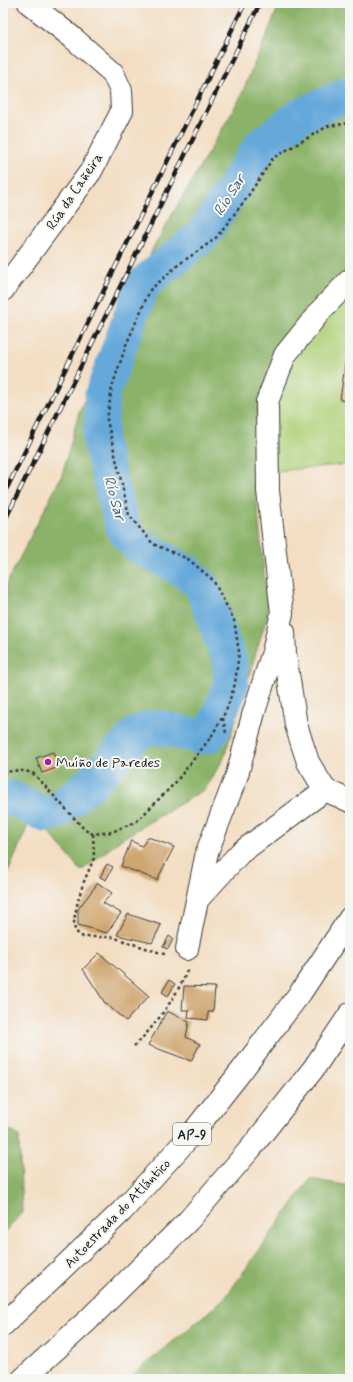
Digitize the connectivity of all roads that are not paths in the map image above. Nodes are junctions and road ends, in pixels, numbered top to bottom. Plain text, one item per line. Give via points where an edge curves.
1 (29, 3) edge
2 (350, 280) edge
3 (3, 290) edge
4 (282, 613) junction
5 (325, 790) junction
6 (350, 801) edge
7 (197, 900) junction
8 (350, 918) edge
9 (187, 949) road end
10 (350, 1014) edge
11 (3, 1325) edge
12 (23, 1379) edge

1 - 3 main road, Rúa da Cañeira via 113,73 121,91 122,111 91,171
2 - 4 main road via 322,309 285,355 267,402 268,491
4 - 5 main road via 285,654 296,725 308,762
4 - 7 main road via 237,775 207,852
5 - 6 main road
5 - 7 main road via 240,853
7 - 9 main road
8 - 11 main road, Autoestrada do Atlántico / AP-9 via 301,992 192,1135 122,1211
10 - 12 main road via 314,1068 261,1136 188,1221 87,1322

